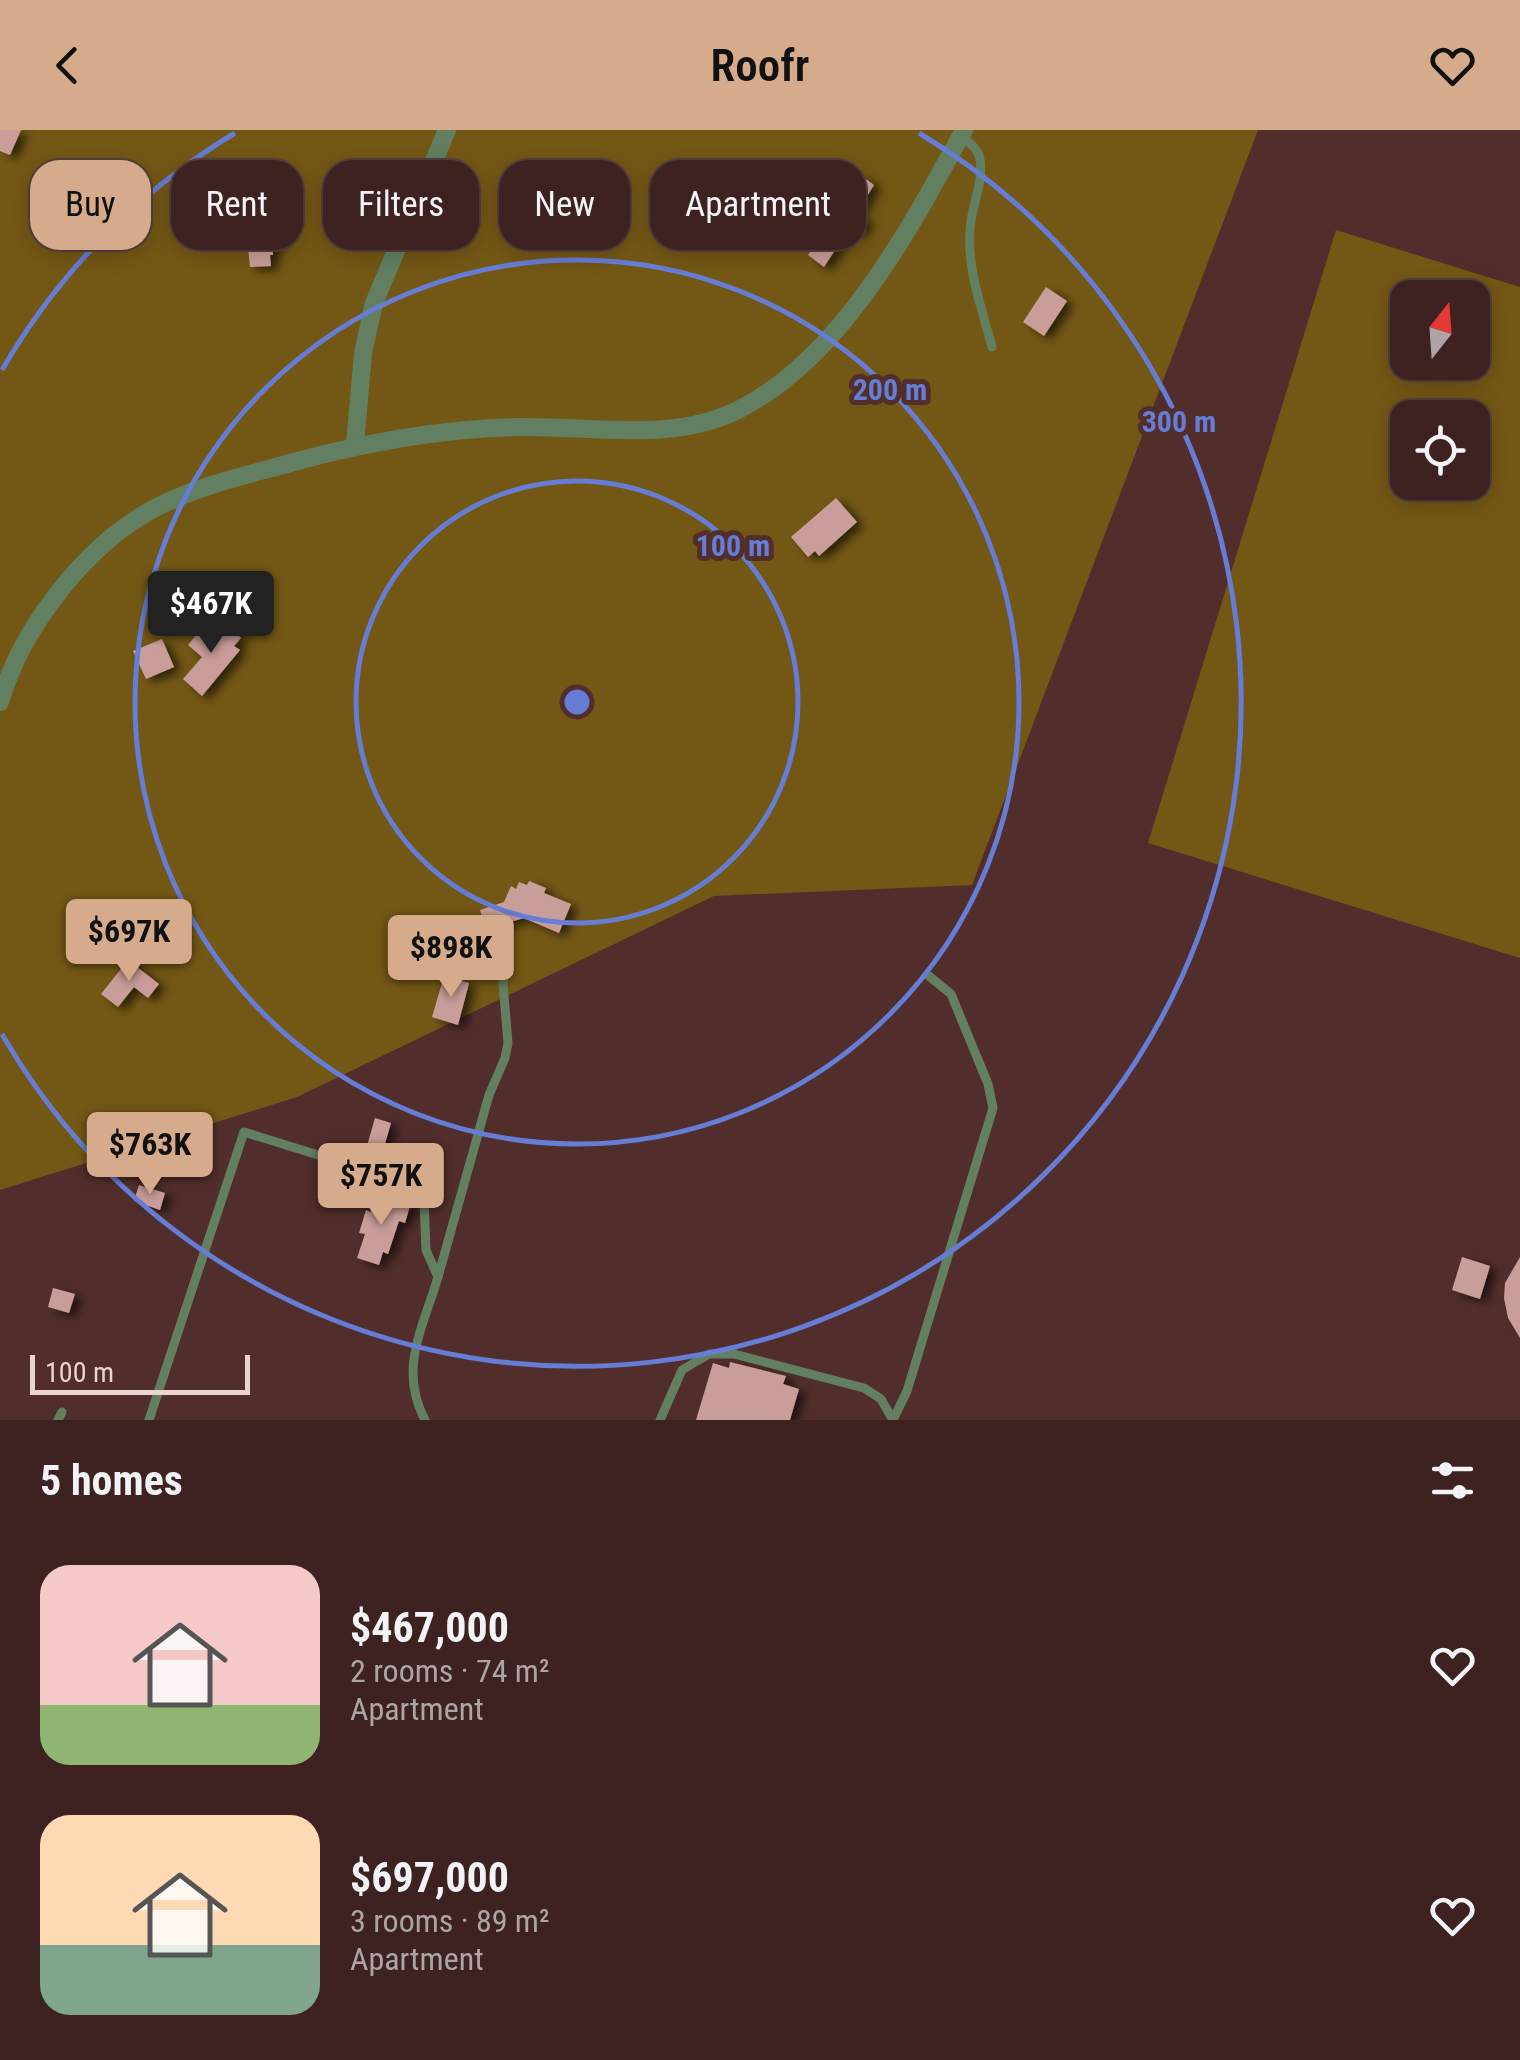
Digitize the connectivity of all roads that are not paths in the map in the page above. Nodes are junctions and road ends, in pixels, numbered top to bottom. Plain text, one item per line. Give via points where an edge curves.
1 (447, 130) edge
2 (962, 134) edge
3 (992, 347) dead end
4 (355, 446) junction
5 (0, 702) edge
6 (508, 951) dead end
7 (929, 976) dead end
8 (328, 1158) dead end
9 (424, 1200) dead end
10 (438, 1277) junction
11 (149, 1420) edge
12 (425, 1420) edge
13 (660, 1420) edge
14 (893, 1420) edge

1 - 4 street via 374,302 362,354
2 - 3 lane via 979,154 981,168 969,252
2 - 4 street via 900,240 843,319 777,386 741,408 682,428 492,427
4 - 5 street via 188,493 115,534 41,616 18,652
6 - 10 lane via 505,1058
7 - 14 lane via 951,994 992,1108
8 - 11 lane via 244,1132
9 - 10 lane via 426,1250
10 - 12 lane via 411,1373
13 - 14 lane via 682,1370 709,1354 734,1354 864,1388 882,1398

